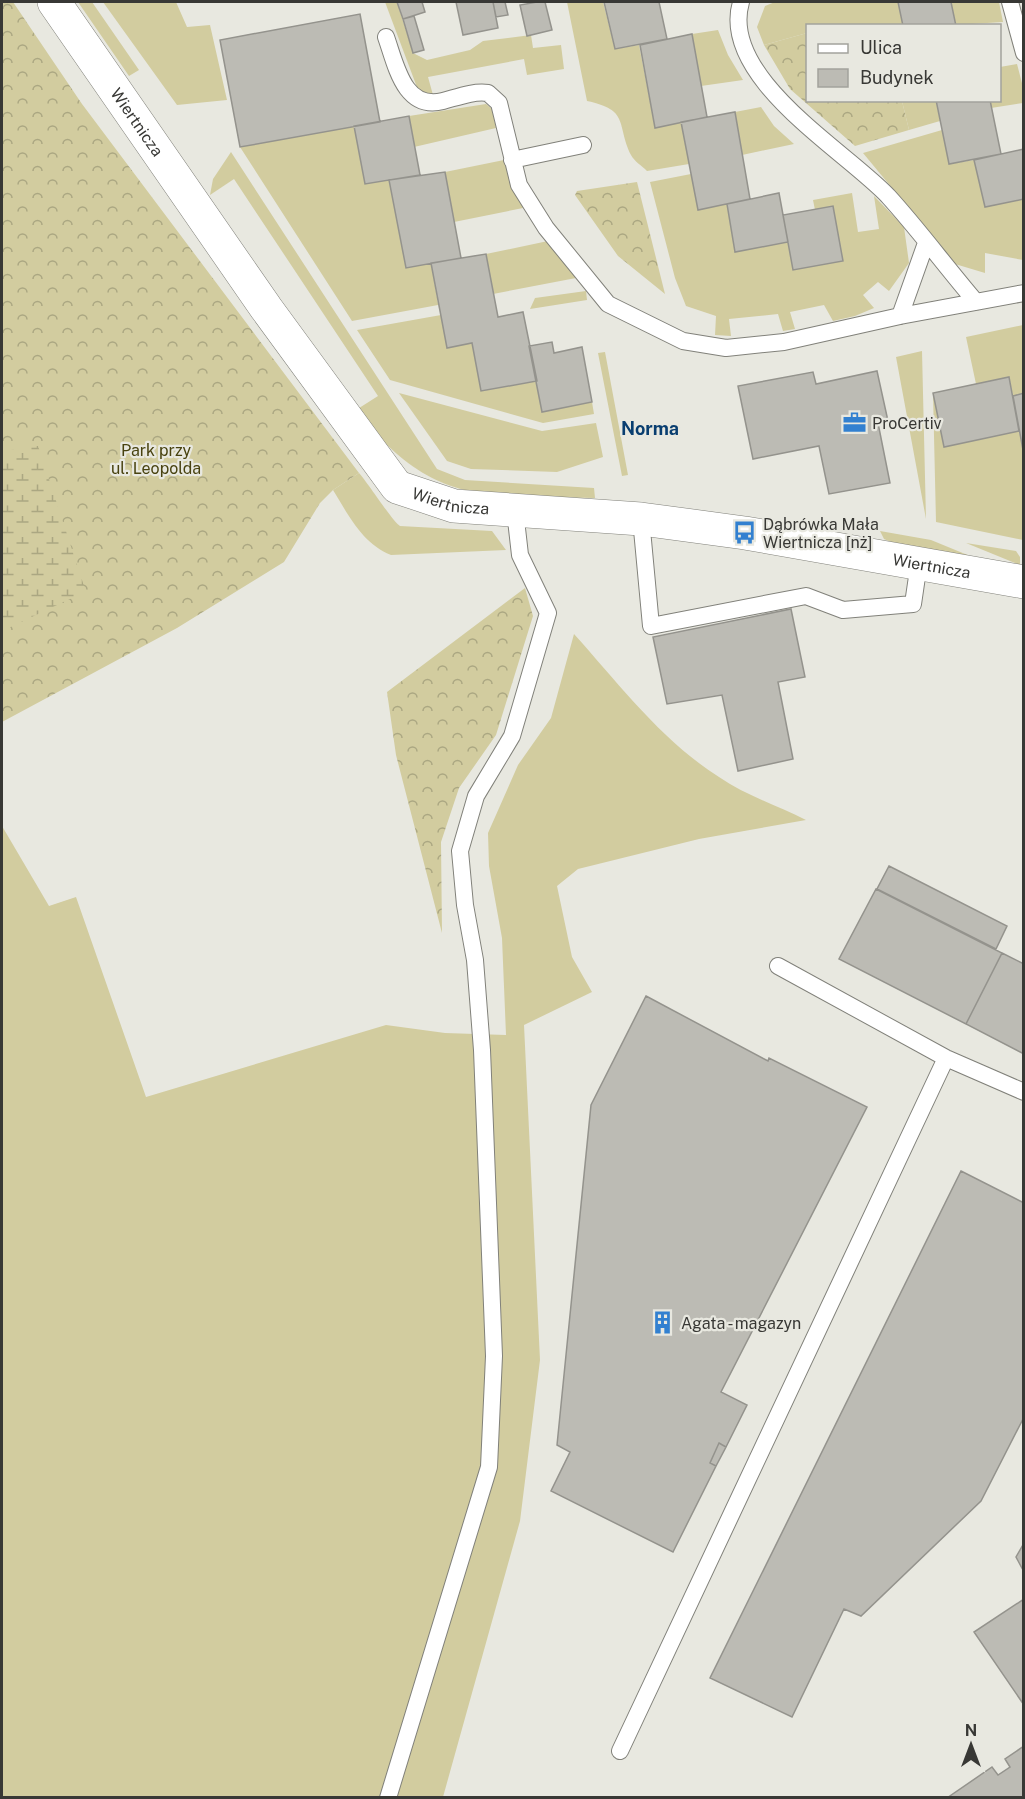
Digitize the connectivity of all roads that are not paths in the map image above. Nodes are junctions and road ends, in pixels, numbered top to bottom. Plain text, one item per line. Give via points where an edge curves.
1 (54, 2) edge
2 (741, 2) edge
3 (1010, 2) edge
4 (386, 37) dead end
5 (1023, 53) edge
6 (583, 145) dead end
7 (512, 160) junction
8 (926, 243) junction
9 (1023, 293) edge
10 (976, 302) junction
11 (900, 316) junction
12 (515, 511) junction
13 (641, 519) junction
14 (919, 563) junction
15 (1023, 582) edge
16 (778, 966) dead end
17 (946, 1058) junction
18 (1023, 1092) edge
19 (620, 1751) dead end
20 (388, 1797) edge

1 - 12 street, Wiertnicza via 266,308 397,487 454,506
2 - 8 lane via 737,15 739,35 754,69 774,94 888,197
3 - 5 lane
4 - 7 lane via 412,97 434,103 477,92 489,93 499,103
6 - 7 lane
7 - 11 lane via 519,185 546,228 608,304 683,340 726,348 772,343
8 - 10 lane
8 - 11 lane
9 - 10 lane
10 - 11 lane
12 - 13 street, Wiertnicza
12 - 20 lane via 520,555 548,613 512,736 476,796 460,850 475,960 482,1062 494,1356 489,1467
13 - 14 street, Wiertnicza
13 - 14 lane via 651,626 806,596 843,609 913,610
14 - 15 street, Wiertnicza
16 - 17 lane
17 - 18 lane
17 - 19 lane

